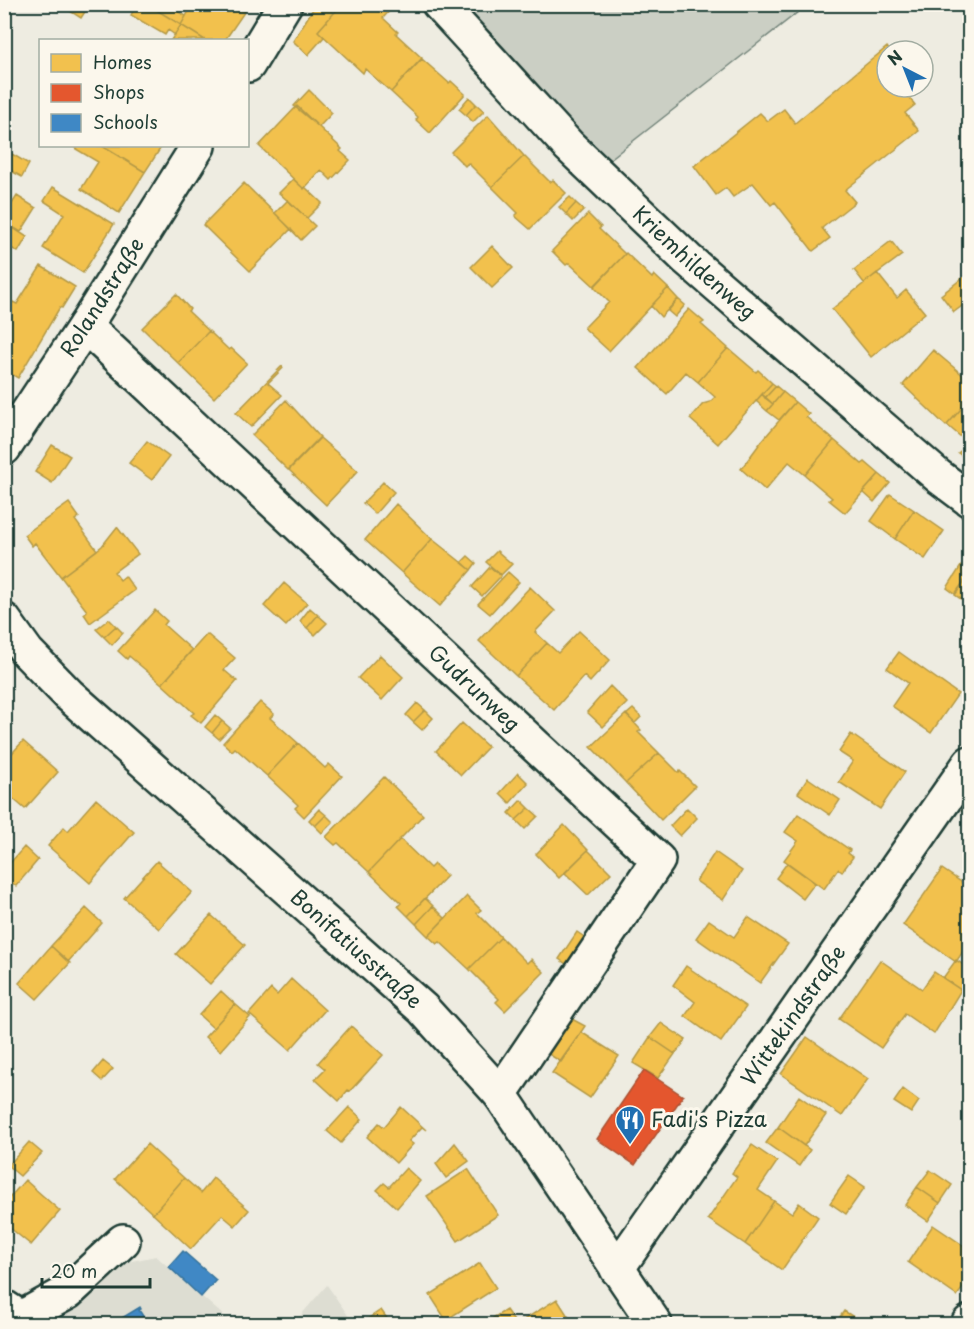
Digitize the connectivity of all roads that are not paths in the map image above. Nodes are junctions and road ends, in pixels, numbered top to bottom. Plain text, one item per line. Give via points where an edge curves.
1 (285, 4) edge
2 (439, 4) edge
3 (249, 63) edge
4 (197, 147) edge
5 (85, 326) junction
6 (4, 448) edge
7 (969, 500) edge
8 (4, 620) edge
9 (969, 763) edge
10 (500, 1094) junction
11 (123, 1241) dead end
12 (617, 1269) junction
13 (4, 1307) edge
14 (655, 1324) edge

1 - 3 street
2 - 7 street, Kriemhildenweg via 568,146 687,259
4 - 5 street, Rolandstraße
5 - 6 street, Rolandstraße
5 - 10 street, Gudrunweg via 658,860
8 - 10 street, Bonifatiusstraße via 27,652 69,695 423,1009
9 - 12 street, Wittekindstraße
10 - 12 street, Bonifatiusstraße
11 - 13 street via 68,1292 21,1318
12 - 14 street, Bonifatiusstraße

